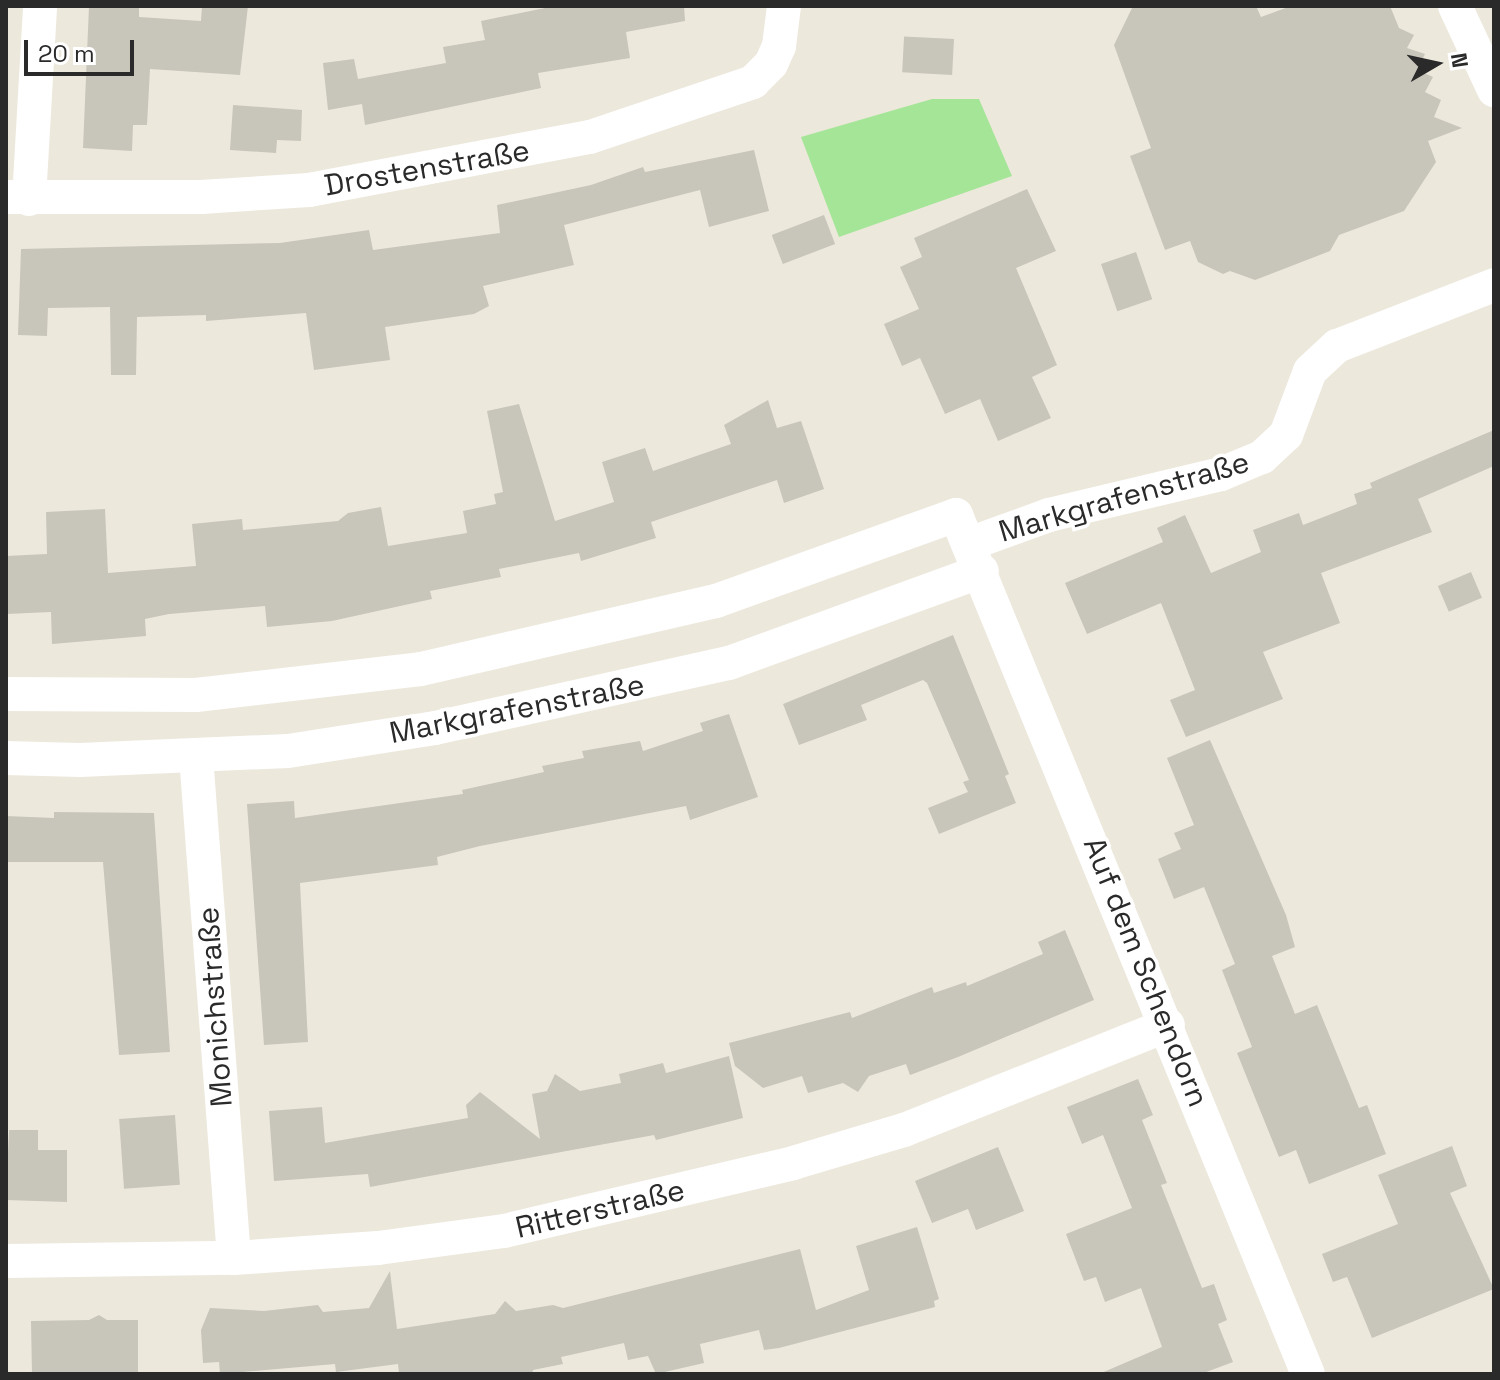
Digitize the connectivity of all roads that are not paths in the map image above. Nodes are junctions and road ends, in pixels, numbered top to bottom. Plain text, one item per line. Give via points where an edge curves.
1 (40, 6) edge
2 (784, 6) edge
3 (1455, 6) edge
4 (1494, 90) edge
5 (18, 198) edge
6 (1494, 285) edge
7 (976, 558) junction
8 (6, 694) edge
9 (196, 756) junction
10 (6, 758) edge
11 (1168, 1025) junction
12 (234, 1258) junction
13 (6, 1261) edge
14 (1308, 1374) edge

1 - 5 street
2 - 5 street, Drostenstraße via 779,46 771,64 753,82 590,137 309,190
3 - 4 street
6 - 7 street, Markgrafenstraße via 1337,346 1310,371 1286,435 1262,457 1221,474 1049,515
7 - 8 street, Markgrafenstraße via 956,515 716,601 421,669 196,695
7 - 9 street, Markgrafenstraße via 729,663 590,697 288,751
7 - 11 street, Auf dem Schendorn
9 - 10 street, Markgrafenstraße
9 - 12 street, Monichstraße
11 - 12 street, Ritterstraße via 904,1130 639,1202 504,1231 378,1248
11 - 14 street, Auf dem Schendorn
12 - 13 street, Ritterstraße

